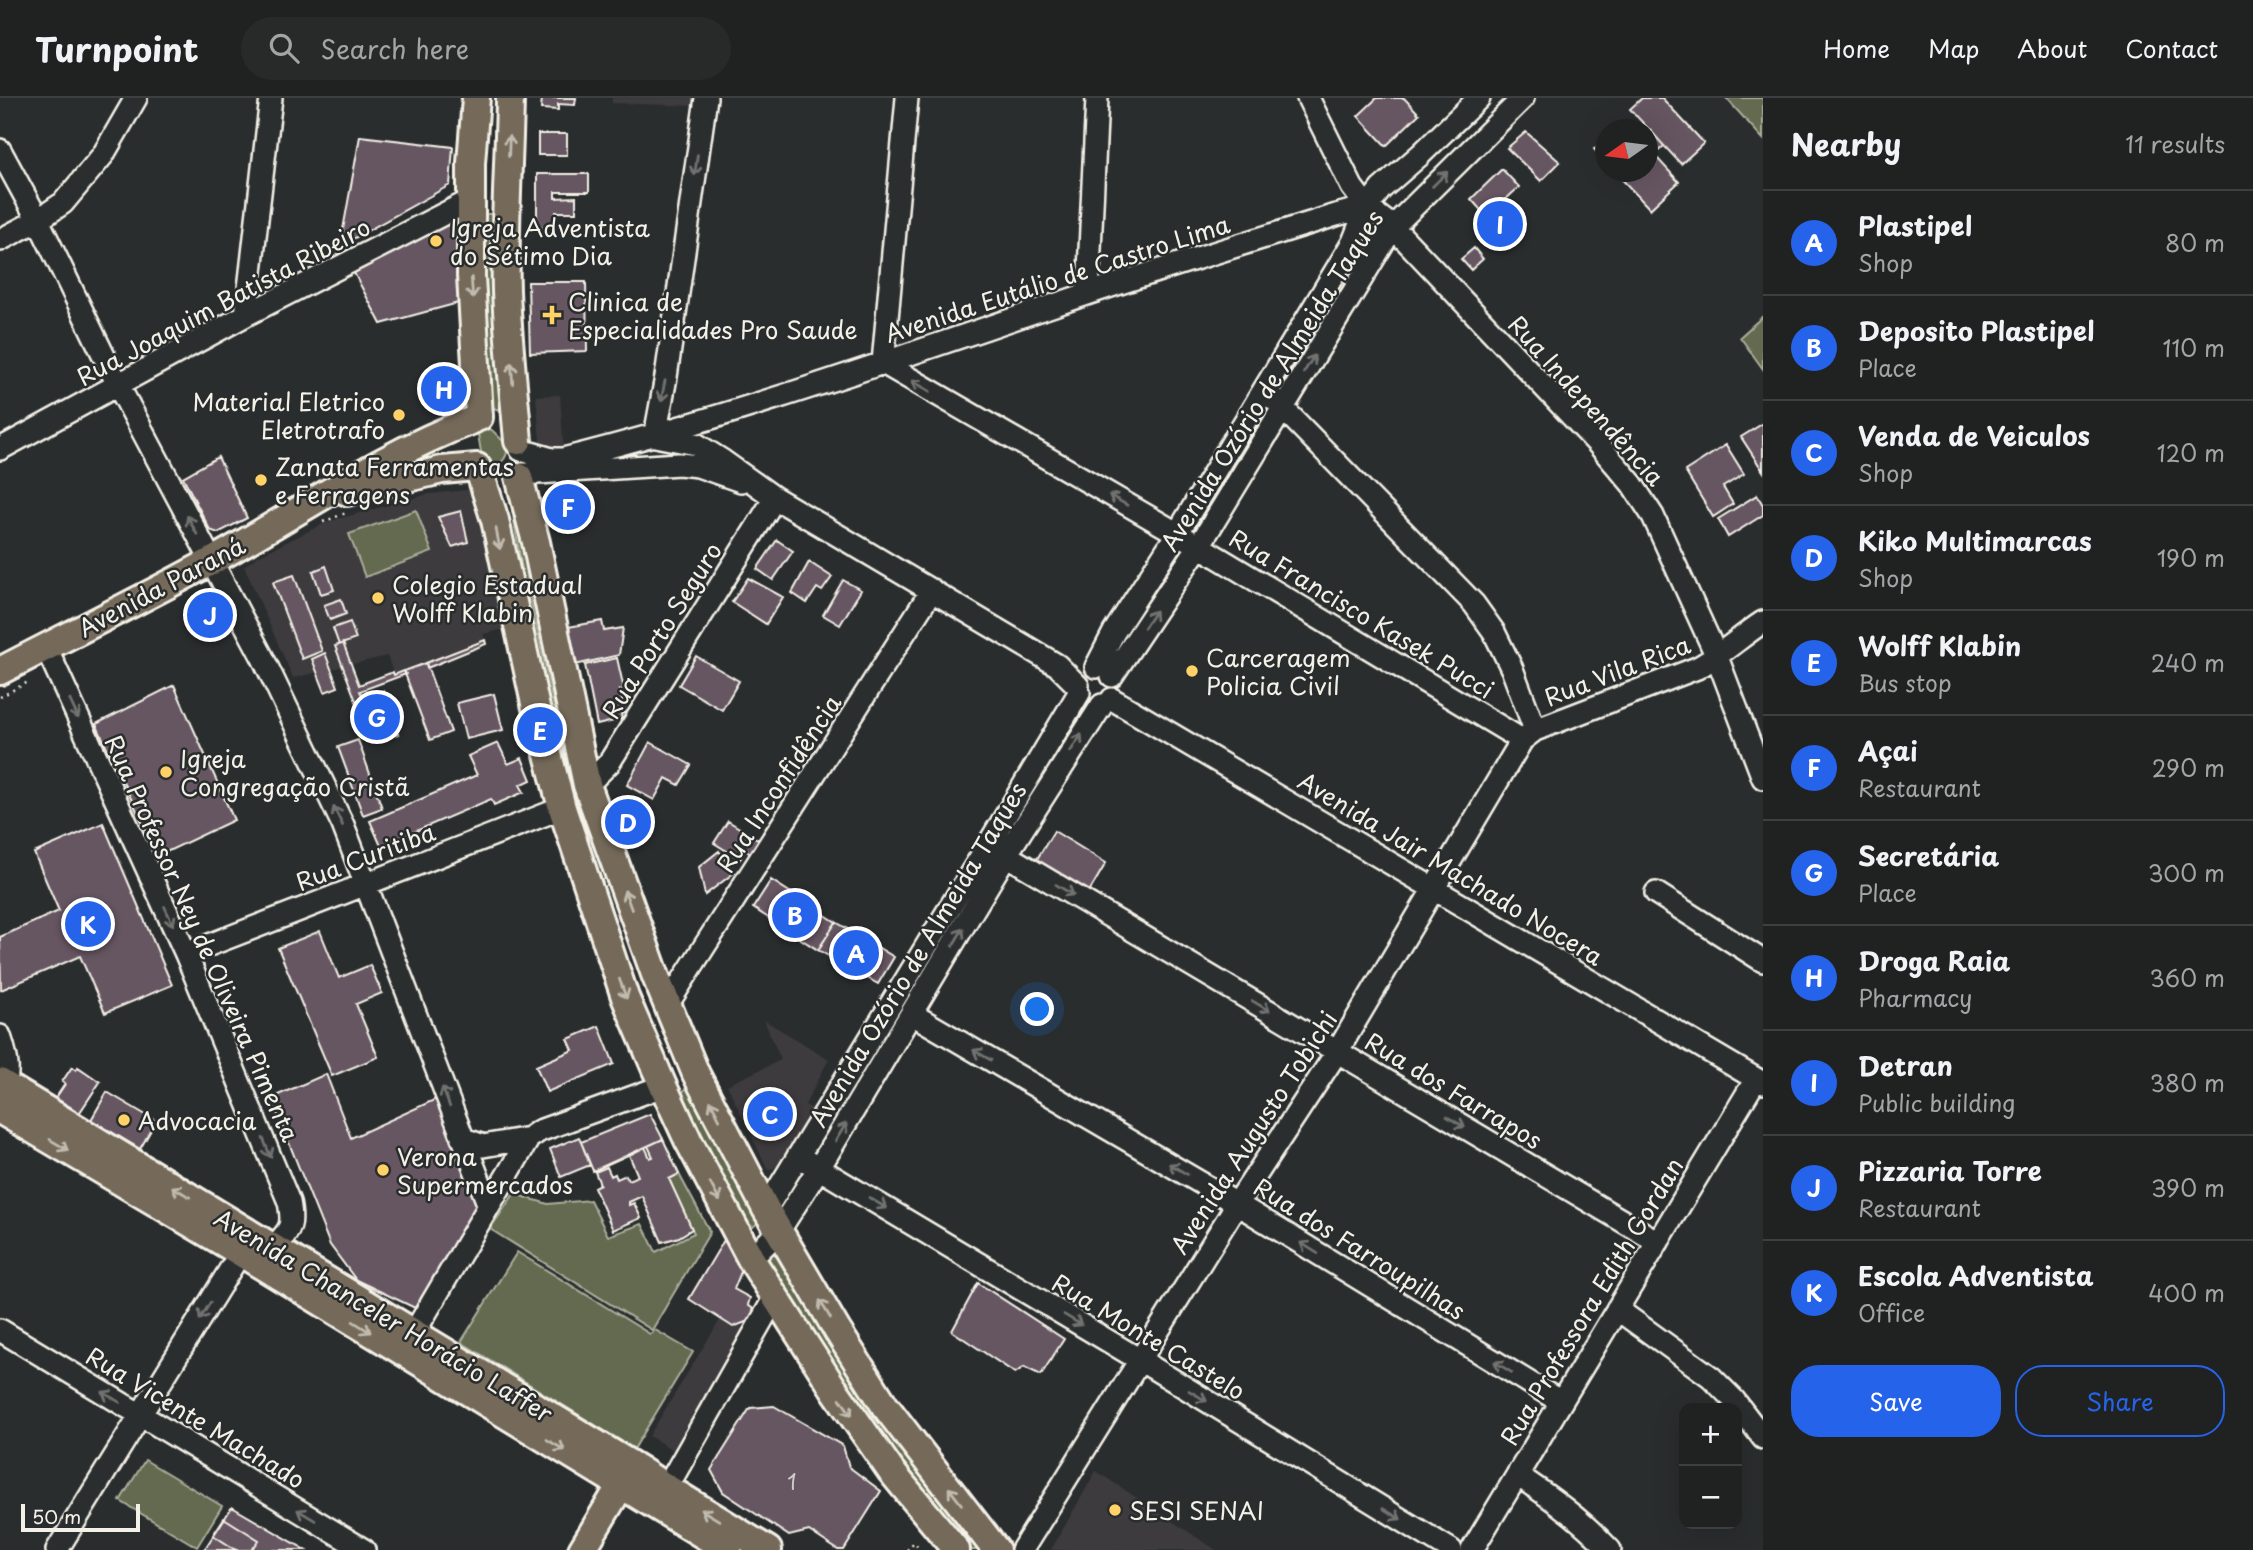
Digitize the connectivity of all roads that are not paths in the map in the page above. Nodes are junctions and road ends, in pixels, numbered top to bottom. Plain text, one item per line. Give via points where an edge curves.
1 (136, 98) edge
2 (271, 98) edge
3 (476, 98) edge
4 (510, 98) edge
5 (706, 98) edge
6 (906, 98) edge
7 (1097, 98) edge
8 (1308, 98) edge
9 (1479, 98) edge
10 (1523, 98) edge
11 (0, 150) edge
12 (471, 200) junction
13 (1367, 207) junction
14 (38, 220) junction
15 (1392, 227) junction
16 (0, 240) edge
17 (1088, 293) junction
18 (246, 315) junction
19 (883, 363) junction
20 (118, 385) junction
21 (1264, 389) junction
22 (1282, 407) junction
23 (476, 419) junction
24 (654, 436) junction
25 (0, 449) edge
26 (520, 461) junction
27 (479, 470) junction
28 (766, 492) junction
29 (321, 498) junction
30 (1177, 534) junction
31 (1199, 546) junction
32 (212, 561) junction
33 (932, 590) junction
34 (1763, 622) edge
35 (46, 647) junction
36 (1717, 657) junction
37 (0, 671) edge
38 (1090, 678) junction
39 (1107, 702) junction
40 (1529, 735) junction
41 (1763, 778) edge
42 (587, 785) junction
43 (562, 808) junction
44 (1006, 855) junction
45 (364, 884) junction
46 (1436, 888) junction
47 (1656, 893) dead end
48 (186, 954) junction
49 (1763, 961) edge
50 (667, 1005) junction
51 (912, 1014) junction
52 (0, 1036) edge
53 (1337, 1052) junction
54 (1759, 1081) edge
55 (2, 1083) edge
56 (663, 1086) junction
57 (462, 1138) junction
58 (529, 1138) junction
59 (798, 1156) junction
60 (819, 1168) junction
61 (1237, 1204) junction
62 (489, 1206) junction
63 (772, 1221) junction
64 (1658, 1242) junction
65 (255, 1245) junction
66 (751, 1259) junction
67 (775, 1297) junction
68 (1617, 1309) junction
69 (0, 1330) edge
70 (414, 1333) junction
71 (1140, 1360) junction
72 (1561, 1402) junction
73 (141, 1414) junction
74 (1763, 1438) edge
75 (674, 1475) dead end
76 (1517, 1475) junction
77 (627, 1477) junction
78 (57, 1550) edge
79 (364, 1550) edge
80 (582, 1550) edge
81 (728, 1550) edge
82 (768, 1550) edge
83 (956, 1550) edge
84 (996, 1550) edge
85 (1023, 1550) edge
86 (1451, 1550) edge
87 (1472, 1550) edge
88 (1610, 1550) edge

1 - 14 street via 103,155 62,203
2 - 18 street
3 - 12 main road
26 -> 4 main road via 506,292
5 -> 24 street
6 - 19 street
7 - 17 street
8 - 13 street, Rua Independência via 1352,187
9 - 13 street, Avenida Ozório de Almeida Taques
15 -> 10 street, Avenida Ozório de Almeida Taques
11 - 14 street
12 - 18 street, Rua Joaquim Batista Ribeiro
12 -> 23 main road
13 - 15 street, Rua Independência
13 - 17 street, Avenida Eutálio de Castro Lima
13 - 21 street, Avenida Ozório de Almeida Taques via 1353,242
14 - 16 street
14 - 20 street
22 -> 15 street, Avenida Ozório de Almeida Taques
15 - 36 street, Rua Independência via 1632,484 1653,516
17 - 19 street, Avenida Eutálio de Castro Lima
18 - 20 street, Rua Joaquim Batista Ribeiro
19 - 24 street, Avenida Eutálio de Castro Lima
30 -> 19 street, Rua Francisco Kasek Pucci
20 - 25 street, Rua Joaquim Batista Ribeiro
32 -> 20 street
21 - 22 street
21 - 30 street, Avenida Ozório de Almeida Taques
22 - 31 street, Avenida Ozório de Almeida Taques
22 - 40 street via 1474,604 1512,669
23 - 26 main road via 489,417 512,433
23 - 27 main road
23 - 29 main road, Avenida Paraná via 431,436
24 - 26 street, Avenida Eutálio de Castro Lima via 564,459
24 - 28 street via 696,444
26 - 27 main road, Avenida Paraná via 497,481
26 - 28 street via 698,466
26 - 42 main road
27 - 29 main road, Avenida Paraná via 442,470
27 -> 43 main road via 495,520
28 - 33 street
28 - 42 street, Rua Porto Seguro via 609,763
29 - 32 main road, Avenida Paraná
30 - 31 street, Rua Francisco Kasek Pucci
30 - 38 street, Avenida Ozório de Almeida Taques
38 -> 31 street, Avenida Ozório de Almeida Taques
31 - 40 street, Rua Francisco Kasek Pucci
32 - 35 main road, Avenida Paraná
45 -> 32 street via 343,825
33 - 38 street via 1056,665
33 - 50 street, Rua Inconfidência
34 - 36 street, Rua Vila Rica
35 - 37 main road, Avenida Paraná
35 -> 48 street, Rua Professor Ney de Oliveira Pimenta
36 - 40 street, Rua Vila Rica
36 - 41 street, Rua Independência
38 - 39 street via 1115,685
38 - 39 street, Avenida Jair Machado Nocera via 1088,704
38 - 59 street, Avenida Ozório de Almeida Taques
44 -> 39 street, Avenida Ozório de Almeida Taques via 1075,744
39 - 46 street, Avenida Jair Machado Nocera
40 - 46 street, Avenida Augusto Tobichi
50 -> 42 main road
43 - 45 street, Rua Curitiba
43 -> 56 main road via 625,997
51 -> 44 street, Avenida Ozório de Almeida Taques
44 -> 53 street, Rua dos Farrapos
45 - 48 street, Rua Curitiba
57 -> 45 street
46 - 53 street, Avenida Augusto Tobichi
46 - 54 street, Avenida Jair Machado Nocera
47 - 49 street
48 -> 65 street, Rua Professor Ney de Oliveira Pimenta via 289,1202 292,1219 288,1232
63 -> 50 main road via 696,1074
60 -> 51 street, Avenida Ozório de Almeida Taques
61 -> 51 street, Rua dos Farroupilhas
52 - 55 street
53 - 61 street, Avenida Augusto Tobichi
53 -> 64 street, Rua dos Farrapos
54 - 64 street, Rua Professora Edith Gordan
55 - 65 main road, Avenida Chanceler Horácio Laffer
56 - 58 street
56 -> 66 main road
57 - 58 street via 483,1146
57 - 62 street
58 - 62 street
59 - 60 street, Rua Monte Castelo
59 - 63 street, Avenida Ozório de Almeida Taques
60 - 63 street, Avenida Ozório de Almeida Taques
60 -> 71 street, Rua Monte Castelo
61 - 71 street, Avenida Augusto Tobichi
72 -> 61 street, Rua dos Farroupilhas
62 - 70 street
63 - 66 street
84 -> 63 main road via 885,1406
64 - 68 street, Rua Professora Edith Gordan
65 - 70 main road, Avenida Chanceler Horácio Laffer
65 -> 73 street, Rua Professor Ney de Oliveira Pimenta
65 -> 77 main road, Avenida Chanceler Horácio Laffer
66 - 67 main road
67 - 75 street
67 -> 83 main road via 891,1471
68 - 72 street, Rua Professora Edith Gordan
68 - 74 street via 1711,1377
73 -> 69 street, Rua Vicente Machado
70 - 77 main road, Avenida Chanceler Horácio Laffer
71 - 85 street, Avenida Augusto Tobichi
71 -> 86 street, Rua Monte Castelo
72 - 76 street, Rua Professora Edith Gordan
73 - 78 street, Rua Professor Ney de Oliveira Pimenta
79 -> 73 street, Rua Vicente Machado
76 - 87 street, Rua Professora Edith Gordan
76 - 88 street via 1592,1530
77 - 80 main road
77 - 81 main road, Avenida Chanceler Horácio Laffer
82 -> 77 main road, Avenida Chanceler Horácio Laffer via 667,1488

